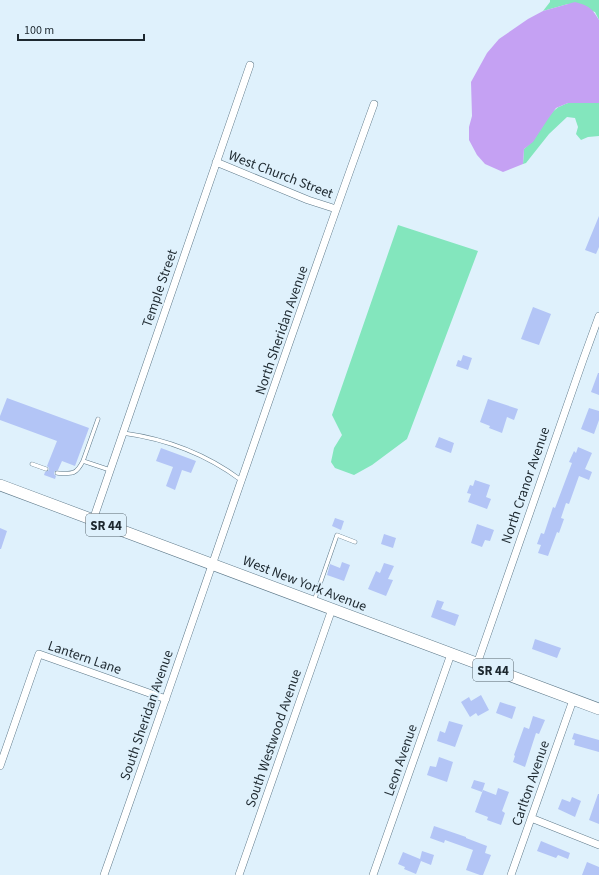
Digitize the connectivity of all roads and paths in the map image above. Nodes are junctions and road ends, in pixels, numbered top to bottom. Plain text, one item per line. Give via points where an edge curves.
1 (250, 65) dead end
2 (374, 104) dead end
3 (216, 162) junction
4 (336, 209) junction
5 (599, 316) edge
6 (98, 419) dead end
7 (123, 433) junction
8 (83, 461) junction
9 (32, 464) dead end
10 (46, 468) dead end
11 (110, 470) junction
12 (57, 473) dead end
13 (241, 481) junction
14 (0, 485) edge
15 (93, 520) junction
16 (355, 542) dead end
17 (212, 564) junction
18 (314, 602) junction
19 (332, 609) junction
20 (451, 654) junction
21 (477, 664) junction
22 (166, 699) junction
23 (573, 700) junction
24 (599, 710) edge
25 (0, 766) edge
26 (531, 818) junction
27 (599, 845) edge
28 (104, 875) edge
29 (239, 875) edge
30 (373, 875) edge
31 (511, 875) edge

1 - 3 street, Temple Street
2 - 4 street, North Sheridan Avenue
3 - 4 street, West Church Street
3 - 7 street, Temple Street
4 - 13 street, North Sheridan Avenue
5 - 21 street, North Cranor Avenue
6 - 8 lane
7 - 11 street, Temple Street
7 - 13 lane via 141,435 194,452 226,469
8 - 11 lane
8 - 12 lane via 78,470 72,473
9 - 10 lane
11 - 15 street, Temple Street
13 - 17 street, North Sheridan Avenue
14 - 15 main road, West New York Avenue / SR 44
15 - 17 main road, West New York Avenue / SR 44
16 - 18 lane via 337,535
17 - 18 main road, West New York Avenue / SR 44
17 - 22 street, South Sheridan Avenue
18 - 19 main road, West New York Avenue / SR 44
19 - 20 main road, West New York Avenue / SR 44
19 - 29 street, South Westwood Avenue
20 - 21 main road, West New York Avenue / SR 44
20 - 30 street, Leon Avenue
21 - 23 main road, West New York Avenue / SR 44
22 - 25 street, Lantern Lane via 39,654
22 - 28 street, South Sheridan Avenue
23 - 24 main road, West New York Avenue / SR 44
23 - 26 street, Carlton Avenue
26 - 27 street
26 - 31 street, Carlton Avenue

